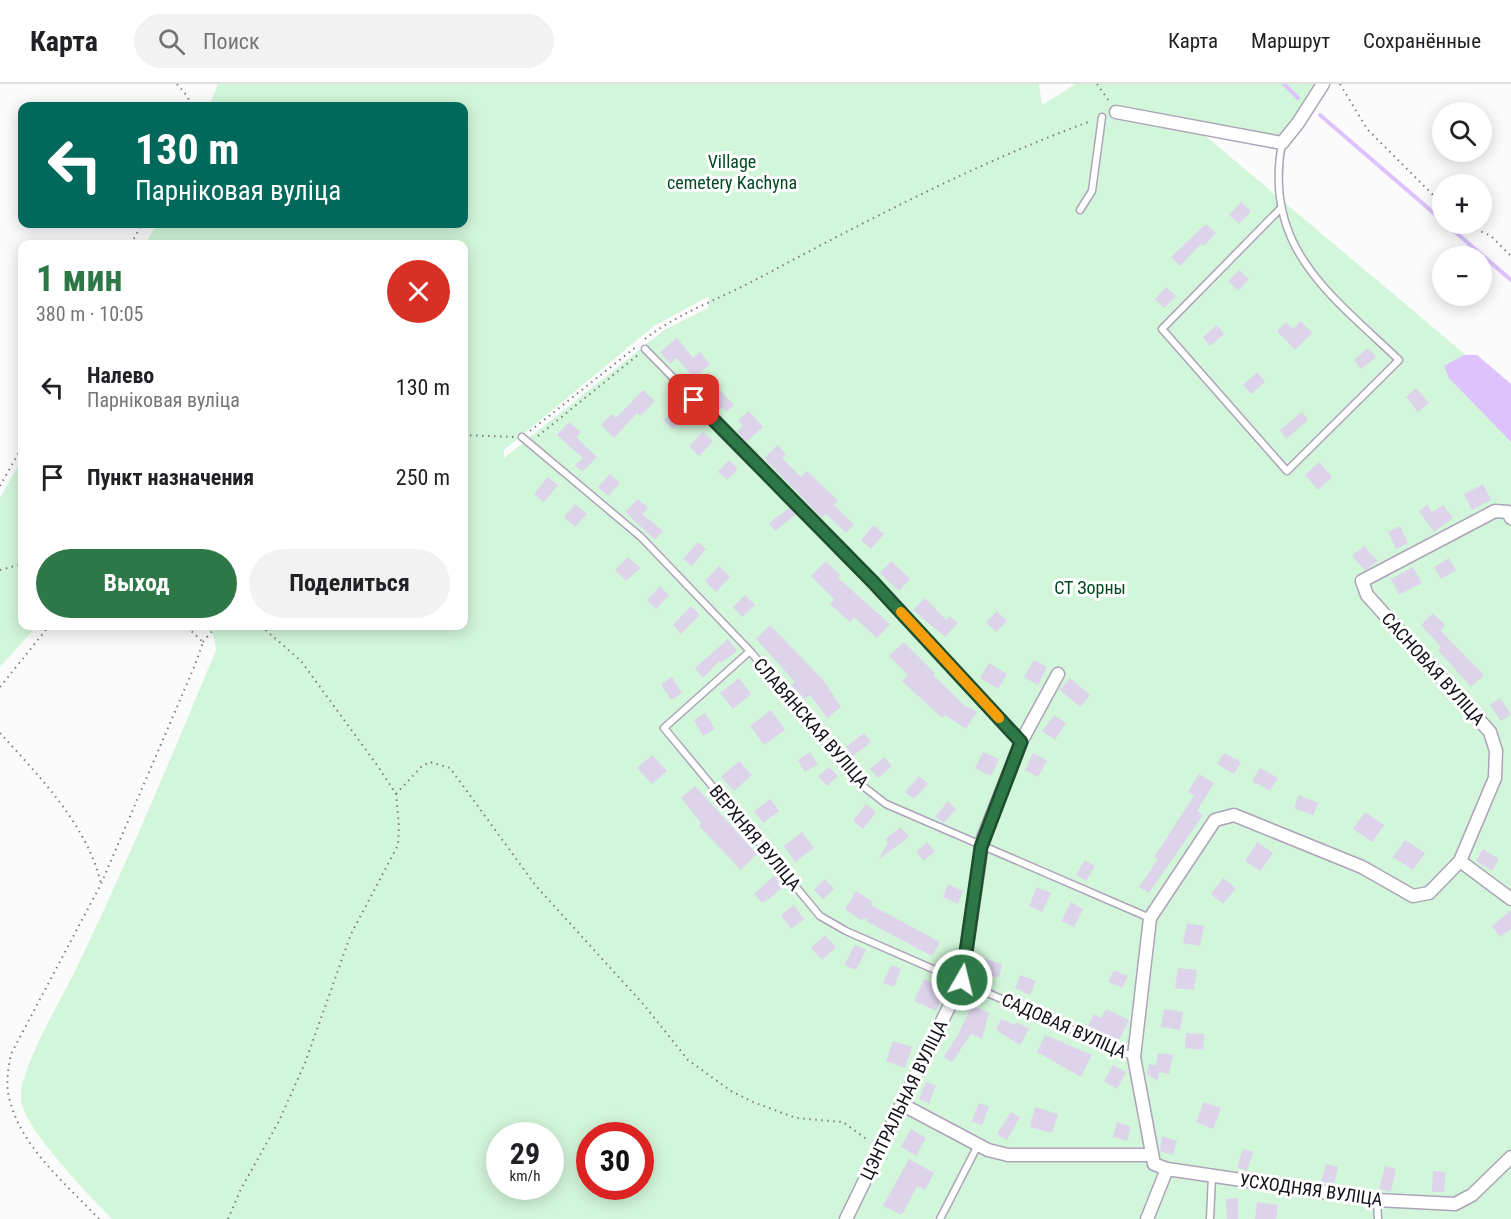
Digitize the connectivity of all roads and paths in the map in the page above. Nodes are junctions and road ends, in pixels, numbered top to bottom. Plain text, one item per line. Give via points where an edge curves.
1 (177, 84) edge
2 (1097, 84) edge
3 (1323, 84) edge
4 (1340, 84) edge
5 (189, 102) edge
6 (1116, 112) joint
7 (1102, 117) joint
8 (1282, 142) junction
9 (1432, 194) edge
10 (1281, 208) junction
11 (1080, 210) dead end
12 (1487, 234) edge
13 (1511, 256) edge
14 (645, 349) joint
15 (621, 358) junction
16 (627, 364) junction
17 (468, 435) edge
18 (522, 437) junction
19 (530, 443) junction
20 (18, 454) edge
21 (0, 486) edge
22 (1510, 515) edge
23 (18, 565) edge
24 (0, 570) edge
25 (46, 630) edge
26 (190, 630) edge
27 (212, 630) edge
28 (266, 630) edge
29 (202, 642) junction
30 (750, 651) junction
31 (1058, 674) dead end
32 (0, 687) edge
33 (0, 733) edge
34 (1021, 742) junction
35 (396, 794) junction
36 (981, 847) junction
37 (1460, 861) junction
38 (101, 884) junction
39 (1511, 899) edge
40 (1150, 918) junction
41 (962, 980) junction
42 (1134, 1058) junction
43 (903, 1105) junction
44 (979, 1144) junction
45 (881, 1150) junction
46 (1152, 1155) junction
47 (1511, 1157) edge
48 (1167, 1169) junction
49 (1212, 1176) junction
50 (1377, 1200) junction
51 (99, 1219) edge
52 (228, 1219) edge
53 (846, 1219) edge
54 (940, 1219) edge
55 (1147, 1219) edge
56 (1210, 1219) edge
57 (1378, 1219) edge

1 - 5 path
2 - 6 path
3 - 8 street
4 - 9 path via 1367,129
6 - 8 street
7 - 11 lane via 1092,191
7 - 15 path via 983,165 867,220 662,325
8 - 10 lane
10 - 10 lane via 1162,329 1287,471 1399,360 1307,270 1293,245
12 - 13 path
14 - 16 path
14 - 34 lane via 873,582
15 - 16 path
15 - 18 path
16 - 19 path
17 - 18 path
18 - 19 lane, СЛАВЯНСКАЯ ВУЛІЦА
19 - 30 lane, СЛАВЯНСКАЯ ВУЛІЦА via 641,537
20 - 21 path
22 - 37 street, САСНОВАЯ ВУЛІЦА via 1495,511 1362,581 1367,595 1490,732 1496,752 1495,778
23 - 24 path
25 - 32 path
26 - 29 path
27 - 29 path
28 - 35 path via 301,661 322,687
29 - 38 path
30 - 36 lane, СЛАВЯНСКАЯ ВУЛІЦА via 859,783 886,804
30 - 41 lane, ВЕРХНЯЯ ВУЛІЦА via 664,728 820,916
31 - 34 street, ЦЭНТРАЛЬНАЯ ВУЛІЦА
33 - 38 path via 29,765 89,848
34 - 36 street, ЦЭНТРАЛЬНАЯ ВУЛІЦА
35 - 45 path via 430,762 450,768 536,886 644,1005 688,1060 753,1102 796,1118 843,1122
35 - 52 path via 398,845 351,934 305,1064
36 - 40 lane, СЛАВЯНСКАЯ ВУЛІЦА
36 - 41 street, ЦЭНТРАЛЬНАЯ ВУЛІЦА
37 - 39 street
37 - 40 street via 1430,893 1413,896 1362,867 1234,815 1224,816 1215,820
38 - 51 path via 11,1054 7,1078 10,1101 23,1131 46,1163
40 - 42 street
41 - 42 lane, САДОВАЯ ВУЛІЦА
41 - 43 street, ЦЭНТРАЛЬНАЯ ВУЛІЦА
42 - 46 street
43 - 44 street
43 - 45 street, ЦЭНТРАЛЬНАЯ ВУЛІЦА
44 - 46 street via 1008,1155
44 - 54 lane
45 - 53 street, ЦЭНТРАЛЬНАЯ ВУЛІЦА
46 - 48 street via 1154,1164
47 - 50 street, УСХОДНЯЯ ВУЛІЦА via 1472,1195 1455,1204
48 - 49 street, УСХОДНЯЯ ВУЛІЦА
48 - 55 street
49 - 50 street, УСХОДНЯЯ ВУЛІЦА
49 - 56 lane
50 - 57 lane

